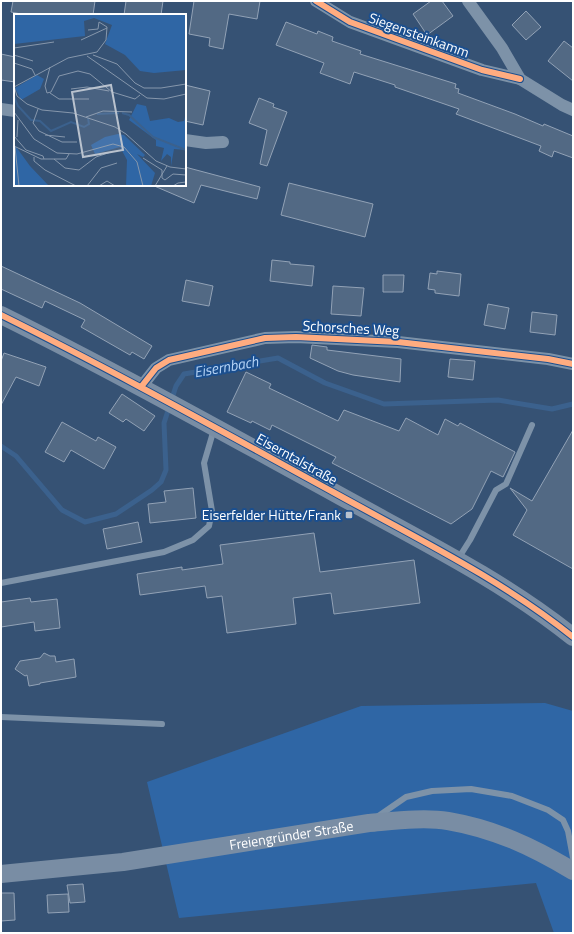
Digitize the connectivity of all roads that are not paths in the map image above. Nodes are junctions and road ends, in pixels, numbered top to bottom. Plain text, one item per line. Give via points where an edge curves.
1 (316, 1) edge
2 (468, 1) edge
3 (520, 79) junction
4 (1, 109) edge
5 (573, 110) edge
6 (14, 112) edge
7 (186, 140) edge
8 (223, 142) dead end
9 (1, 315) edge
10 (573, 364) edge
11 (142, 387) junction
12 (532, 425) dead end
13 (214, 427) junction
14 (458, 560) junction
15 (1, 583) edge
16 (573, 637) edge
17 (1, 717) edge
18 (162, 724) dead end
19 (369, 823) junction
20 (573, 858) edge
21 (573, 870) edge
22 (1, 874) edge

1 - 3 street, Siegensteinkamm via 350,22 482,70
2 - 3 street via 502,48
3 - 5 street
4 - 6 street
7 - 8 street
9 - 11 main road, Eiserntalstraße
10 - 11 street, Schorsches Weg via 398,342 310,337 265,338 169,360 156,368
11 - 13 main road, Eiserntalstraße
12 - 14 lane via 506,484 496,490
13 - 14 main road, Eiserntalstraße
13 - 15 lane via 204,463 212,511 209,526 193,540 164,552
14 - 16 main road, Eiserntalstraße via 516,596
17 - 18 lane
19 - 20 lane via 406,797 432,791 471,789 512,796 548,810 563,820 568,831
19 - 21 main road, Freiengründer Straße via 407,820 447,821 481,828 514,839
19 - 22 main road, Freiengründer Straße via 122,862

